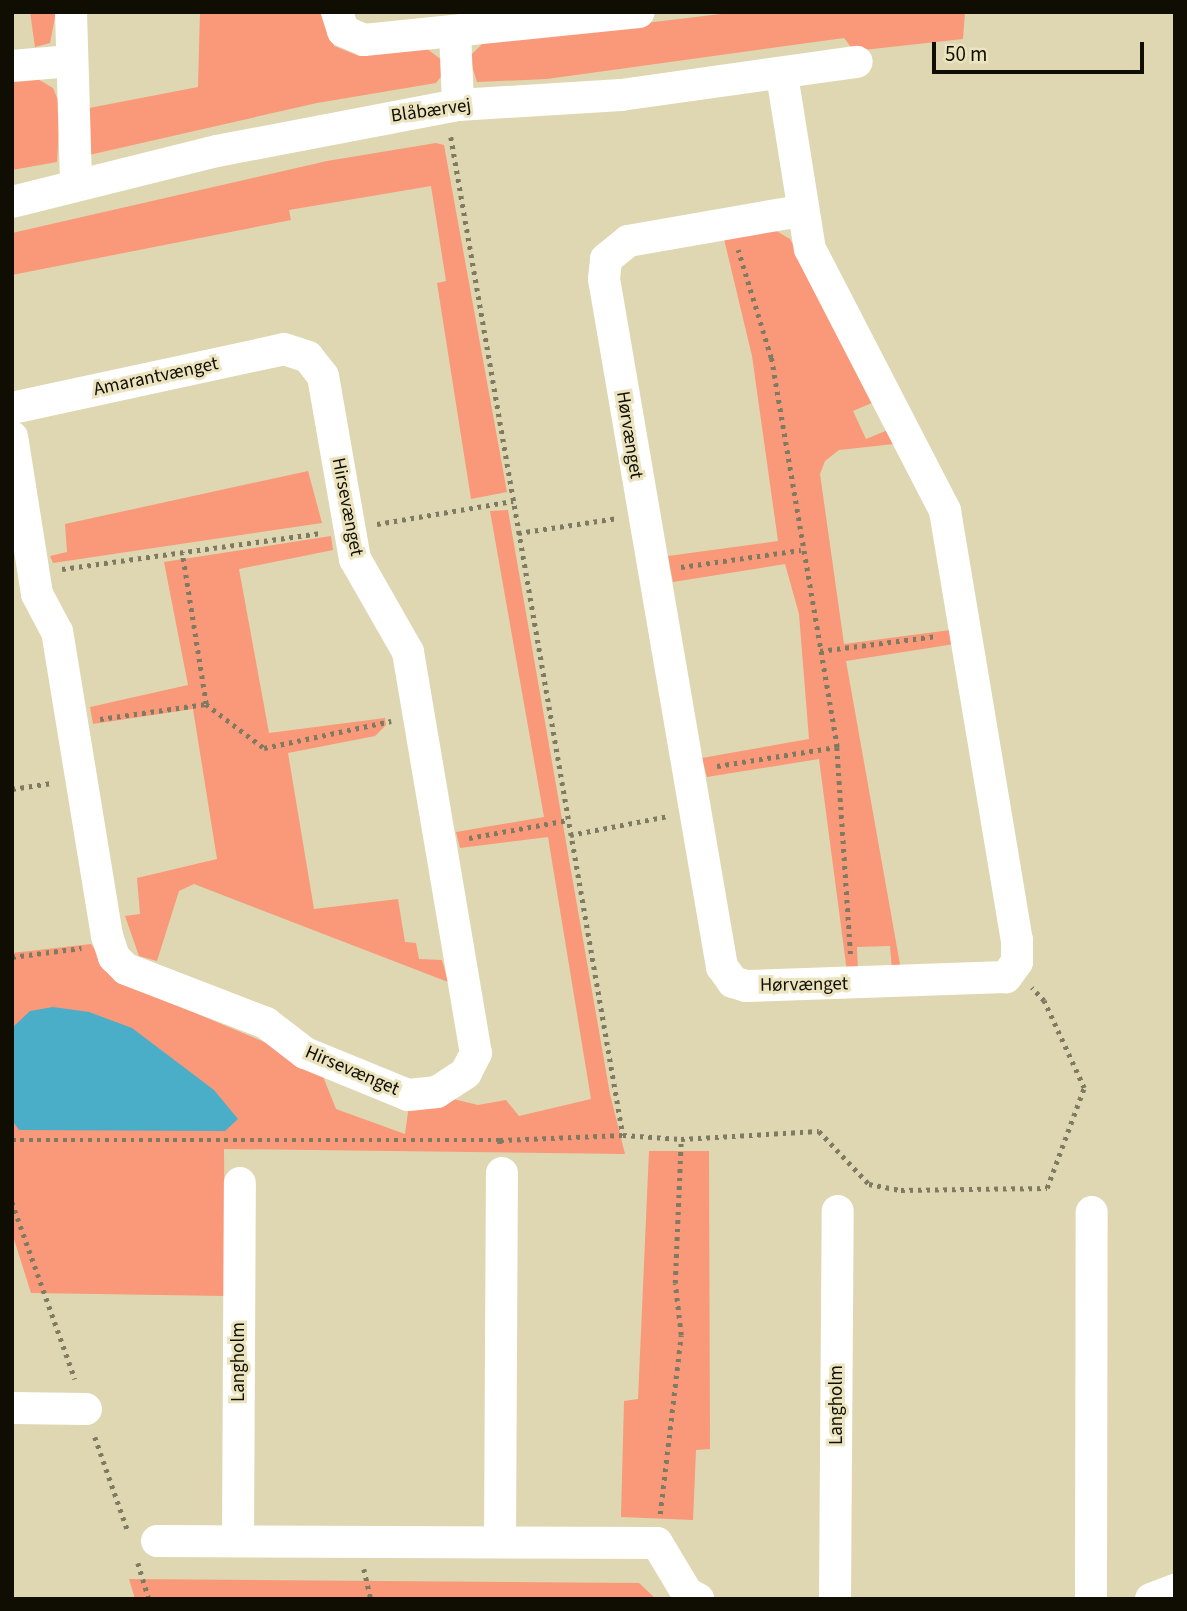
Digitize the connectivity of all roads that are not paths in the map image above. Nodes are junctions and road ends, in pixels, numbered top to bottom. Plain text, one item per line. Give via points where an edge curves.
1 (71, 12) edge
2 (337, 12) edge
3 (639, 12) edge
4 (603, 14) edge
5 (455, 32) junction
6 (71, 61) junction
7 (857, 62) dead end
8 (12, 66) edge
9 (782, 75) junction
10 (452, 106) junction
11 (76, 184) junction
12 (12, 201) edge
13 (800, 211) junction
14 (299, 354) joint
15 (12, 408) edge
16 (12, 437) edge
17 (502, 1173) road end
18 (240, 1183) dead end
19 (838, 1211) dead end
20 (1092, 1212) dead end
21 (12, 1408) edge
22 (86, 1409) dead end
23 (157, 1541) dead end
24 (238, 1541) junction
25 (500, 1542) junction
26 (1175, 1590) edge
27 (698, 1599) edge
28 (835, 1599) edge
29 (1091, 1599) edge
30 (1151, 1599) edge

1 - 6 street
2 - 5 street via 343,31 364,40
3 - 4 street
4 - 5 street
5 - 10 street
6 - 8 street
6 - 11 street
7 - 9 street, Blåbærvej
9 - 10 street, Blåbærvej via 621,95
9 - 13 street
10 - 11 street, Blåbærvej via 338,126
11 - 12 street, Blåbærvej
13 - 13 street, Hørvænget via 628,241 606,259 604,279 642,515 722,967 733,982 746,986 987,981 1006,976 1014,966 1017,940 945,510 810,249
14 - 15 street, Amarantvænget via 284,349
14 - 16 street, Hirsevænget via 308,357 323,376 355,559 408,652 476,1054 466,1073 437,1092 408,1095 305,1053 266,1023 126,969 110,945 57,632 37,594
17 - 25 street
18 - 24 street, Langholm
19 - 28 street, Langholm
20 - 29 street
21 - 22 street
23 - 24 street
24 - 25 street
25 - 27 street via 657,1543 687,1593
26 - 30 street

